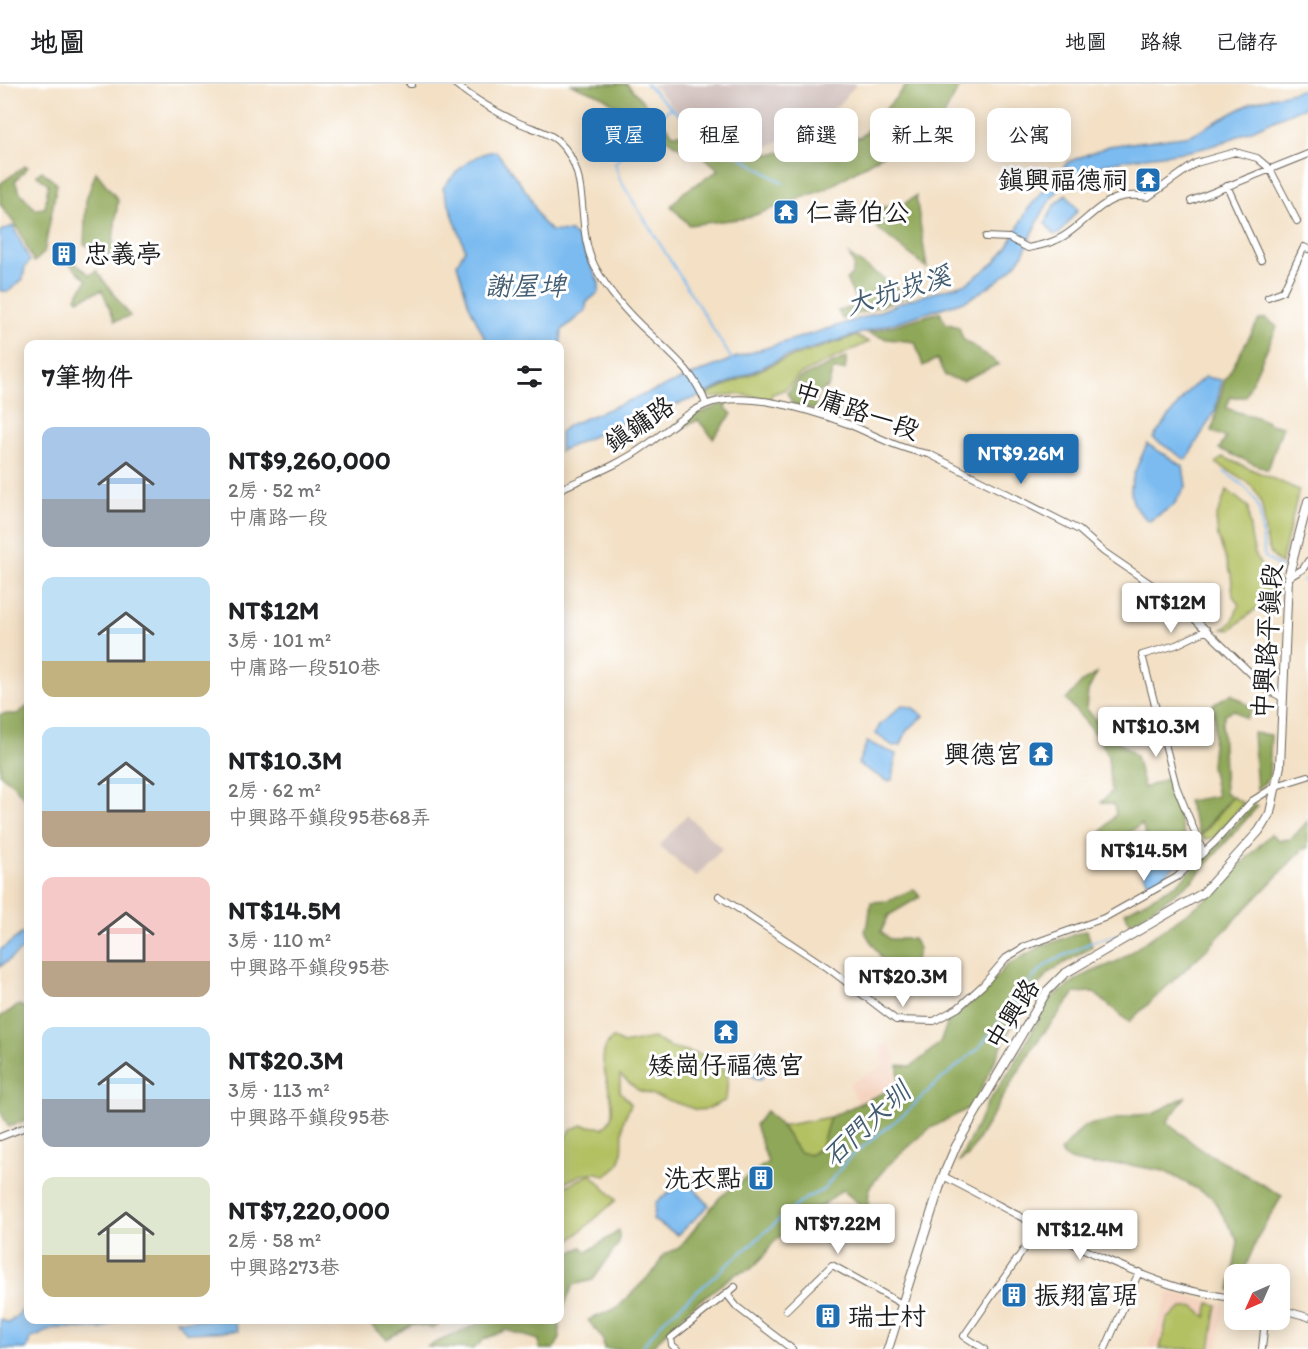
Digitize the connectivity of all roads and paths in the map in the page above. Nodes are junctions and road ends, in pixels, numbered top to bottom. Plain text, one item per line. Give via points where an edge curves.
1 (455, 84) edge
2 (1308, 154) edge
3 (1270, 169) junction
4 (1227, 186) junction
5 (1191, 201) dead end
6 (1297, 221) dead end
7 (986, 237) dead end
8 (1308, 249) edge
9 (1261, 260) dead end
10 (1268, 297) dead end
11 (705, 401) junction
12 (564, 488) edge
13 (1308, 501) edge
14 (1308, 561) edge
15 (1288, 578) junction
16 (1207, 630) junction
17 (1283, 698) junction
18 (1308, 776) edge
19 (1276, 786) junction
20 (1203, 852) junction
21 (719, 896) dead end
22 (24, 1128) edge
23 (0, 1137) edge
24 (943, 1176) junction
25 (1038, 1228) junction
26 (1138, 1272) junction
27 (735, 1287) dead end
28 (726, 1293) junction
29 (1224, 1297) edge
30 (902, 1304) junction
31 (786, 1310) dead end
32 (1290, 1312) edge
33 (1308, 1317) edge
34 (1264, 1330) edge
35 (677, 1349) edge
36 (792, 1349) edge
37 (888, 1349) edge
38 (984, 1349) edge
39 (1105, 1349) edge
40 (1262, 1349) edge

1 - 11 street via 478,103 557,140 571,156 580,185 584,237 594,264 607,287 692,375
2 - 3 street
3 - 4 street
3 - 6 street
3 - 7 street via 1257,158 1234,152 1196,163 1148,197 1130,194 1098,207 1058,239 1028,248 1010,238
4 - 5 street
4 - 9 street
8 - 10 street via 1304,247 1283,291
11 - 12 street, 鎮鏞路 via 645,447 595,476
11 - 16 street, 中庸路一段 via 736,398 781,404 948,462 1079,530 1177,602
13 - 15 street, 中興路平鎮段
14 - 15 street via 1304,569
15 - 17 street, 中興路平鎮段
16 - 17 street, 中庸路一段 via 1268,690
16 - 20 street via 1142,655 1176,786
17 - 19 street, 中興路平鎮段
18 - 19 street
19 - 20 street via 1252,801
19 - 24 street, 中興路 via 1270,813 1259,831 1203,893 1064,974 1047,991 956,1146
20 - 21 street via 1177,877 1104,918 1026,946 1006,958 958,1008 934,1021 896,1020 828,968
22 - 23 street
24 - 25 street
24 - 30 street, 中興路
25 - 26 street
25 - 38 street via 964,1336
26 - 29 street via 1173,1286
26 - 39 street
27 - 28 street
28 - 35 street via 671,1338
28 - 36 street via 737,1307
30 - 31 street via 832,1265
30 - 37 street, 中興路
32 - 33 street
34 - 40 street

